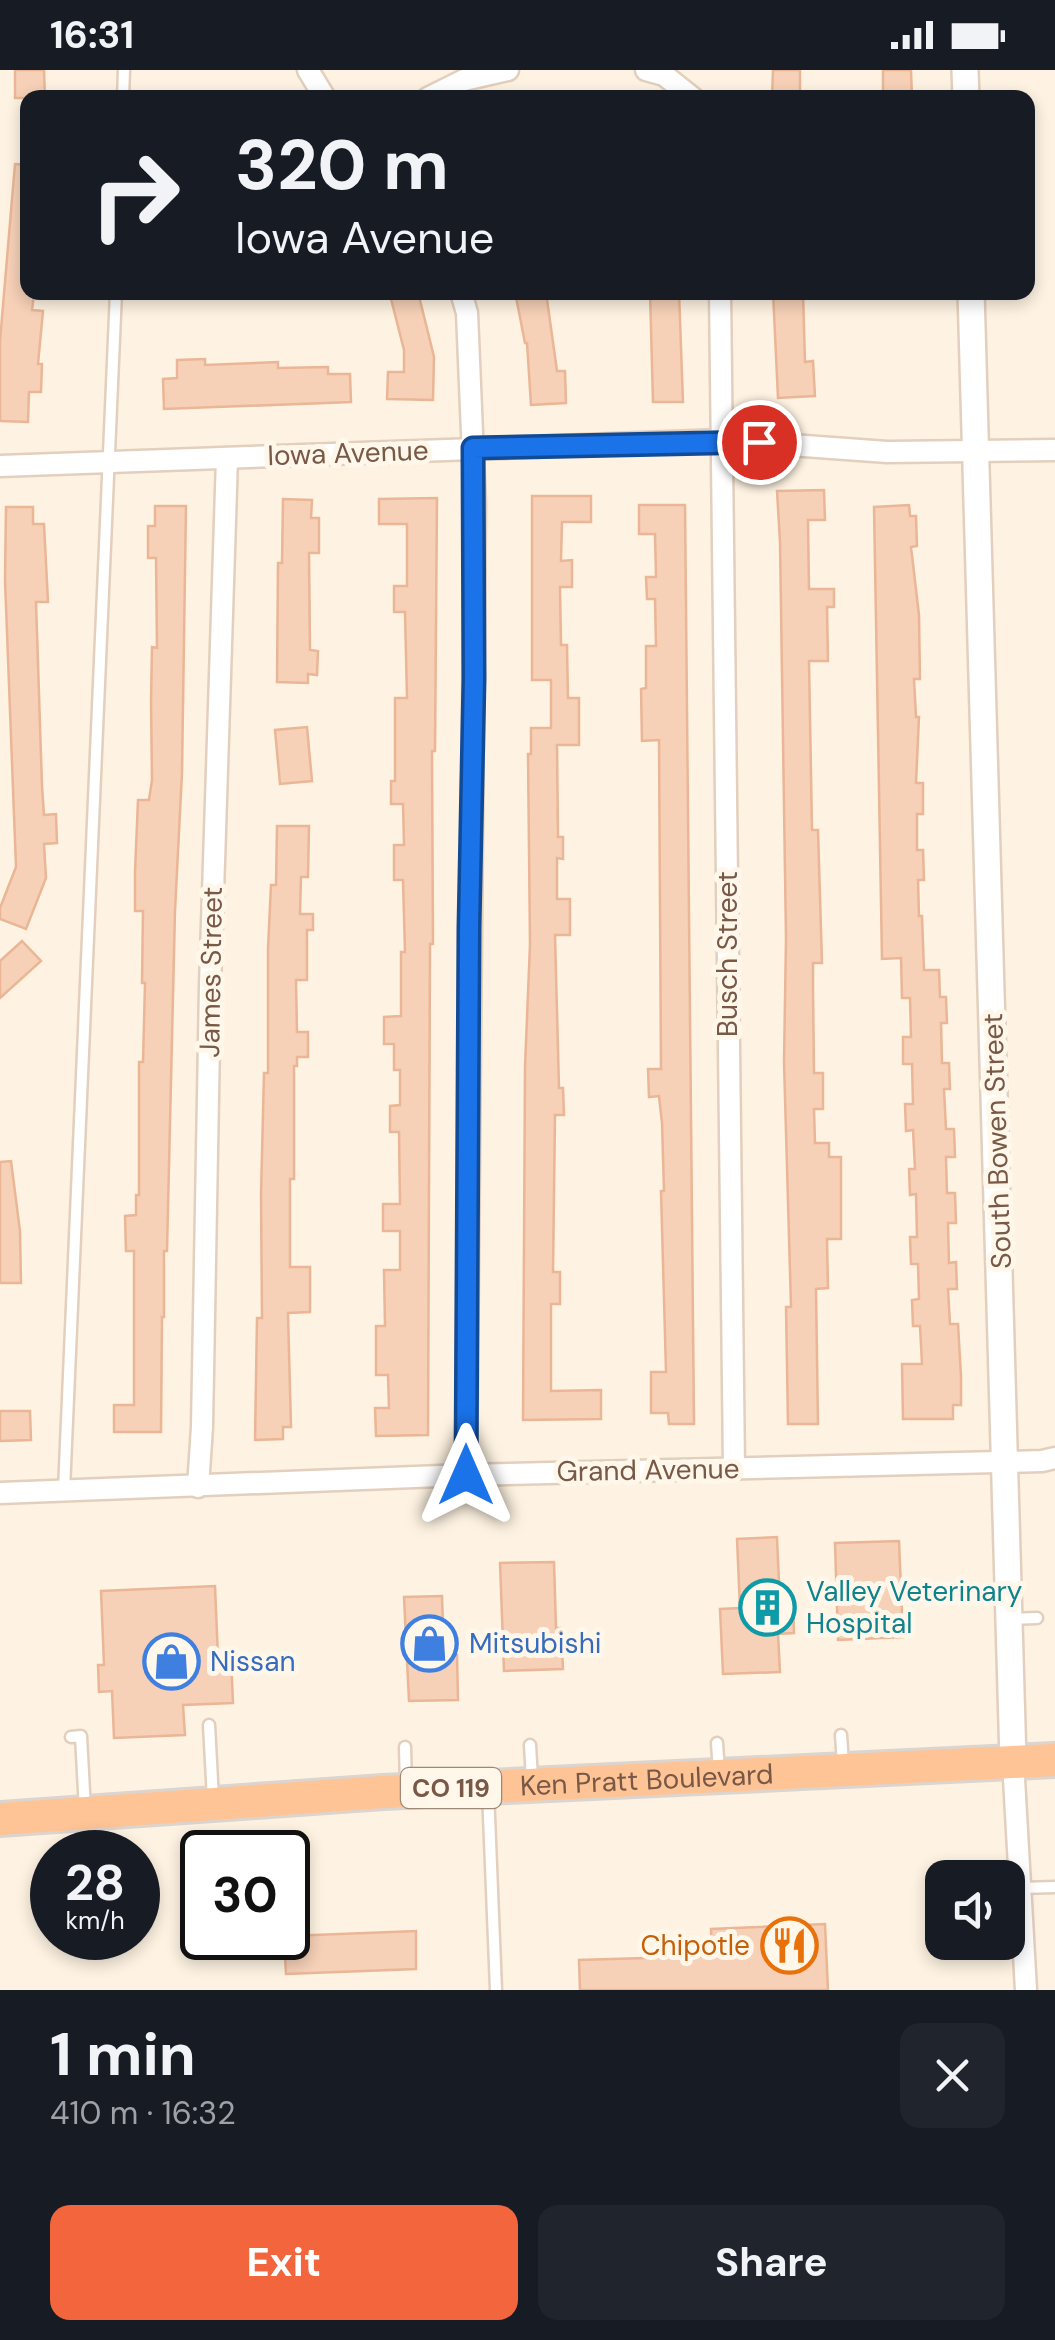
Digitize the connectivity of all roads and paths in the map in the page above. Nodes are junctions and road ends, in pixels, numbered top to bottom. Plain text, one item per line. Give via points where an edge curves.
1 (508, 70) edge
2 (646, 70) edge
3 (444, 90) edge
4 (683, 90) edge
5 (116, 300) edge
6 (463, 300) edge
7 (720, 300) edge
8 (971, 300) edge
9 (724, 440) junction
10 (473, 448) junction
11 (1055, 450) edge
12 (976, 452) junction
13 (227, 458) junction
14 (109, 462) junction
15 (0, 466) edge
16 (1055, 1458) edge
17 (1007, 1462) junction
18 (734, 1468) junction
19 (466, 1475) junction
20 (198, 1486) junction
21 (64, 1491) junction
22 (0, 1493) edge
23 (1038, 1618) dead end
24 (1010, 1619) junction
25 (209, 1725) dead end
26 (841, 1735) dead end
27 (71, 1737) dead end
28 (530, 1745) dead end
29 (405, 1747) dead end
30 (1055, 1760) edge
31 (1013, 1761) junction
32 (843, 1770) junction
33 (532, 1784) junction
34 (488, 1786) junction
35 (406, 1790) junction
36 (213, 1804) junction
37 (85, 1813) junction
38 (0, 1819) edge
39 (1018, 1860) edge
40 (1055, 1887) edge
41 (1025, 1888) edge
42 (1024, 1960) edge
43 (496, 1990) edge
44 (1026, 1990) edge

1 - 3 street
2 - 4 street
5 - 14 lane
6 - 10 street
7 - 9 street, Busch Street
8 - 12 street, South Bowen Street
9 - 10 street, Iowa Avenue
9 - 12 street, Iowa Avenue
9 - 18 street, Busch Street
10 - 13 street, Iowa Avenue
10 - 19 street
11 - 12 street, Iowa Avenue
12 - 17 street, South Bowen Street
13 - 14 street, Iowa Avenue
13 - 20 street, James Street
14 - 15 street, Iowa Avenue
14 - 21 lane
16 - 17 street, Grand Avenue
17 - 18 street, Grand Avenue
17 - 24 street, South Bowen Street
18 - 19 street, Grand Avenue
19 - 20 street, Grand Avenue
20 - 21 street, Grand Avenue
21 - 22 street, Grand Avenue
23 - 24 lane
24 - 31 street, South Bowen Street
25 - 36 lane
26 - 32 lane
27 - 37 lane via 81,1736
28 - 33 lane
29 - 35 lane
30 - 31 highway, Ken Pratt Boulevard / CO 119
31 - 32 highway, Ken Pratt Boulevard / CO 119
31 - 39 street, South Bowen Street
32 - 33 highway, Ken Pratt Boulevard / CO 119 via 718,1760
33 - 34 highway, Ken Pratt Boulevard / CO 119
34 - 35 highway, Ken Pratt Boulevard / CO 119
34 - 43 lane
35 - 36 highway, Ken Pratt Boulevard / CO 119
36 - 37 highway, Ken Pratt Boulevard / CO 119
37 - 38 highway, Ken Pratt Boulevard / CO 119
40 - 41 lane
42 - 44 street, South Bowen Street

